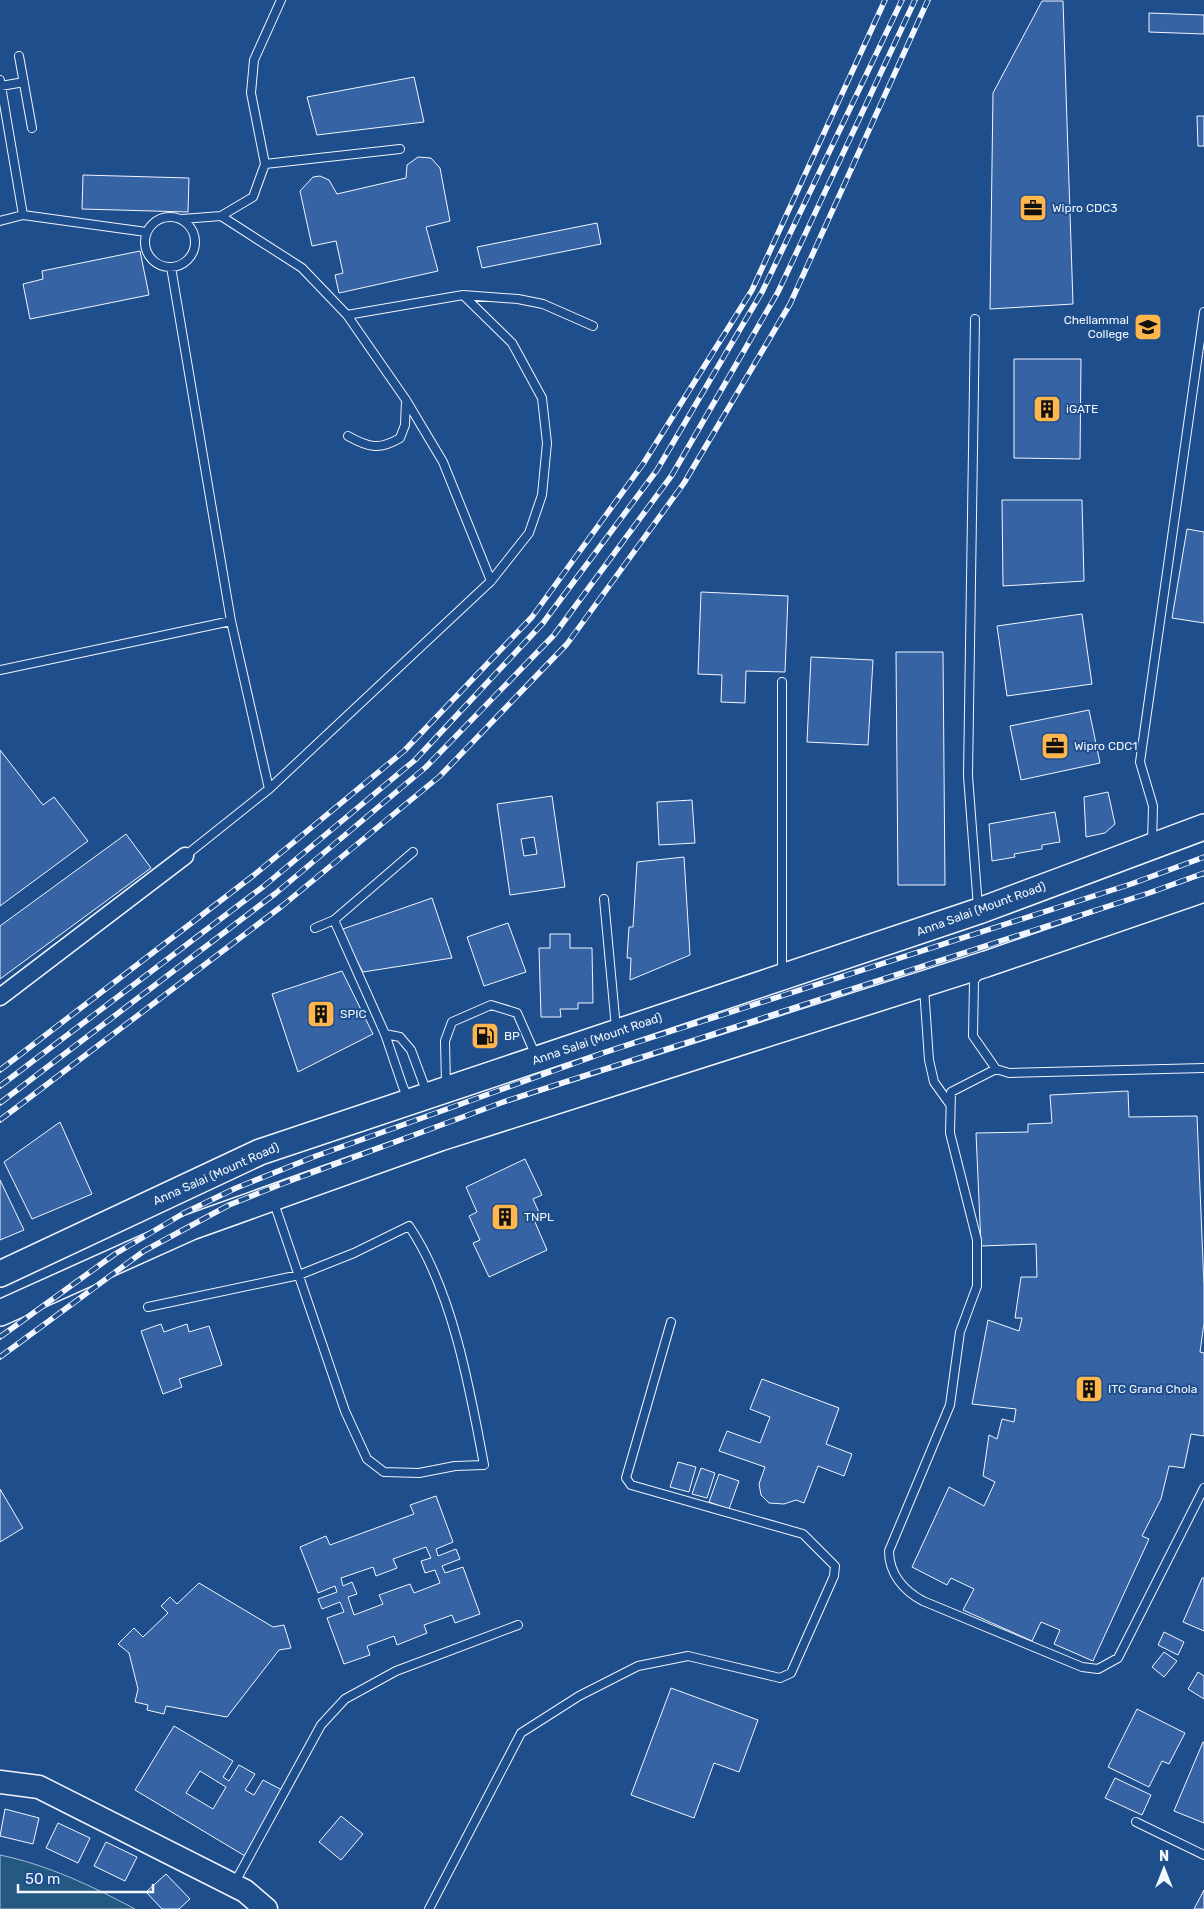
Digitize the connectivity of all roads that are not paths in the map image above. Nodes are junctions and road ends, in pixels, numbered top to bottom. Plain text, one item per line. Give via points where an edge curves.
1 (281, 0) edge
2 (19, 56) dead end
3 (24, 82) junction
4 (0, 83) edge
5 (2, 107) edge
6 (32, 128) dead end
7 (400, 149) dead end
8 (265, 164) junction
9 (23, 216) junction
10 (221, 216) junction
11 (182, 219) junction
12 (0, 220) edge
13 (146, 232) junction
14 (171, 267) junction
15 (463, 295) junction
16 (1204, 312) edge
17 (347, 315) junction
18 (975, 319) dead end
19 (593, 326) dead end
20 (406, 400) junction
21 (348, 436) dead end
22 (492, 581) junction
23 (231, 621) junction
24 (0, 670) edge
25 (782, 682) dead end
26 (269, 789) junction
27 (1204, 827) edge
28 (1152, 845) junction
29 (413, 852) dead end
30 (185, 856) joint
31 (1204, 889) edge
32 (604, 899) dead end
33 (979, 911) junction
34 (334, 920) junction
35 (315, 928) dead end
36 (986, 964) junction
37 (782, 977) junction
38 (923, 984) junction
39 (0, 997) edge
40 (616, 1033) junction
41 (385, 1034) junction
42 (537, 1059) junction
43 (1204, 1068) edge
44 (996, 1070) junction
45 (428, 1096) junction
46 (949, 1103) junction
47 (272, 1198) junction
48 (59, 1246) junction
49 (0, 1263) edge
50 (0, 1274) edge
51 (299, 1275) junction
52 (148, 1306) dead end
53 (0, 1312) edge
54 (672, 1322) dead end
55 (1204, 1488) edge
56 (518, 1625) dead end
57 (0, 1782) edge
58 (1136, 1822) dead end
59 (1204, 1854) edge
60 (234, 1885) junction
61 (266, 1909) edge
62 (429, 1909) edge

1 - 8 lane via 254,60 251,93
2 - 3 lane
3 - 4 lane
3 - 6 lane
4 - 5 lane
5 - 9 lane
7 - 8 lane
8 - 10 lane via 253,197
9 - 12 lane
9 - 13 lane
10 - 11 lane
10 - 17 lane via 302,268
11 - 13 lane via 165,217
11 - 14 lane via 193,231 195,247 186,261
13 - 14 lane via 149,256
14 - 23 lane
15 - 17 lane
15 - 19 lane via 542,304
15 - 22 lane via 512,343 542,398 548,443 542,495 529,534
16 - 28 lane via 1140,762 1153,806
17 - 20 lane
18 - 33 lane via 968,776
20 - 21 lane via 405,425 400,438 386,447 364,445
20 - 22 lane via 443,462
22 - 26 lane
23 - 24 lane
23 - 26 lane
25 - 37 lane
26 - 30 lane
27 - 28 main road, Anna Salai (Mount Road)
28 - 33 main road, Anna Salai (Mount Road)
29 - 34 lane
30 - 39 street
31 - 36 main road
32 - 40 lane
33 - 37 main road, Anna Salai (Mount Road)
34 - 35 lane
34 - 41 lane
36 - 38 main road
36 - 44 lane via 974,981 973,1036
37 - 40 main road, Anna Salai (Mount Road)
38 - 46 lane via 932,1075
38 - 47 main road via 440,1138
40 - 42 main road, Anna Salai (Mount Road)
41 - 45 lane via 400,1037 411,1050
41 - 45 lane via 402,1087
42 - 45 main road, Anna Salai (Mount Road)
42 - 45 lane via 517,1013 491,1005 452,1022
43 - 44 lane via 1009,1073
44 - 46 lane via 951,1092
45 - 48 main road, Anna Salai (Mount Road) via 260,1152
46 - 55 lane via 950,1133 977,1240 976,1286 960,1332 950,1405 889,1551 895,1576 911,1595 923,1601 1082,1667 1098,1669 1118,1658
47 - 51 lane
47 - 53 main road via 191,1227
48 - 49 street
48 - 50 main road, Anna Salai (Mount Road)
51 - 51 lane via 345,1411 367,1459 384,1472 419,1473 484,1464 468,1380 444,1301 424,1247 409,1226
51 - 52 lane
54 - 62 lane via 626,1478 631,1485 803,1534 835,1566 834,1576 791,1673 780,1678 688,1656 638,1666 579,1696 521,1733
56 - 60 lane via 396,1671 345,1699 320,1725
57 - 60 street via 39,1787
58 - 59 lane
60 - 61 street

